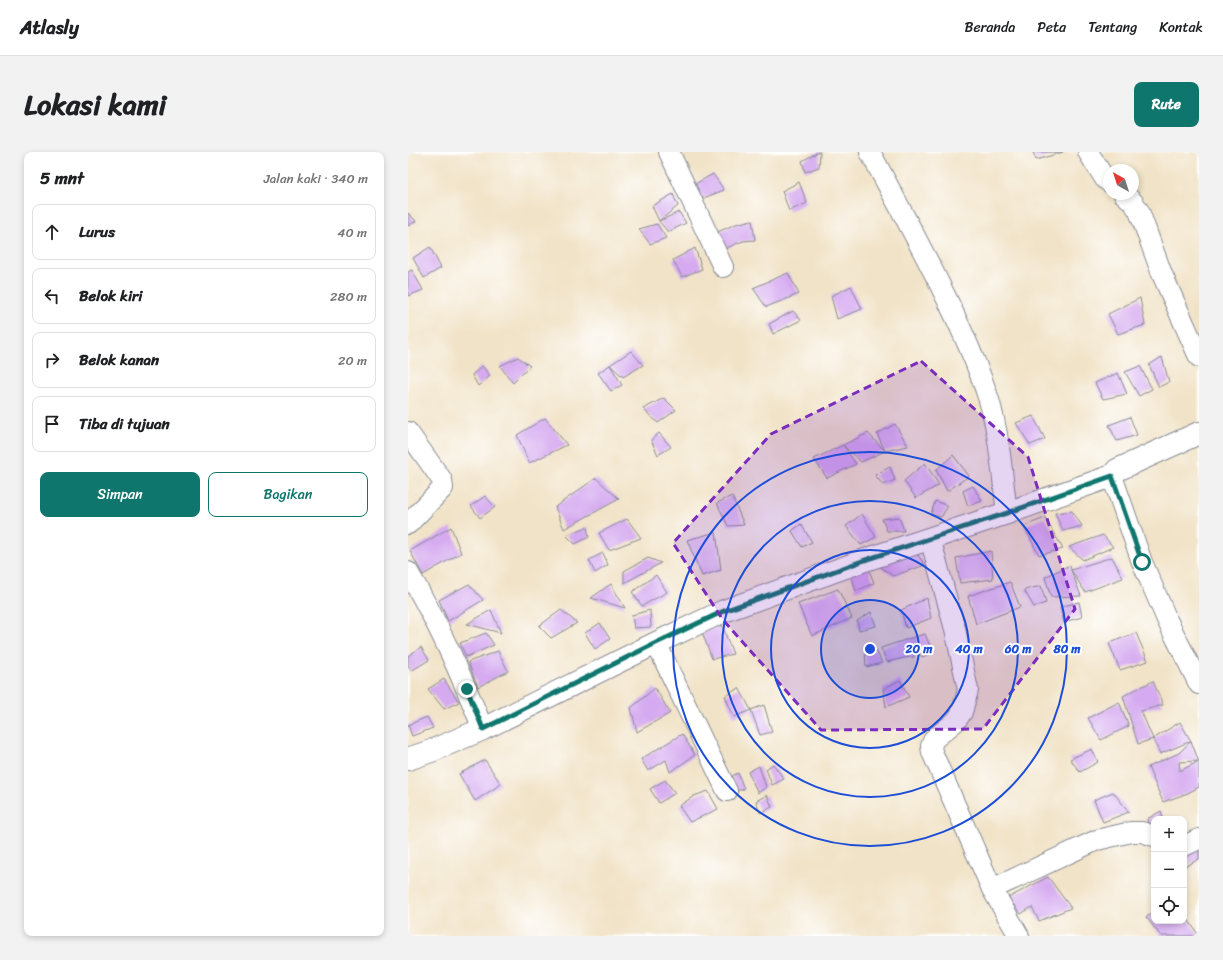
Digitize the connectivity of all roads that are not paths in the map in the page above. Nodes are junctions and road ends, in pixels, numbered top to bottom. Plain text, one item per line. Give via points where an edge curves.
1 (669, 152) edge
2 (870, 152) edge
3 (1088, 152) edge
4 (1103, 176) edge
5 (1131, 200) edge
6 (723, 267) dead end
7 (1199, 357) edge
8 (408, 432) edge
9 (1199, 433) edge
10 (1112, 476) junction
11 (1007, 513) junction
12 (408, 524) edge
13 (930, 538) junction
14 (408, 572) edge
15 (656, 643) junction
16 (1194, 663) edge
17 (1199, 684) edge
18 (483, 729) junction
19 (408, 759) edge
20 (727, 791) dead end
21 (1151, 835) edge
22 (1199, 839) edge
23 (1187, 845) edge
24 (992, 889) junction
25 (1019, 936) edge

1 - 6 street
2 - 11 street via 958,320 977,368 989,400 998,436
3 - 4 street
5 - 7 street via 1139,211 1162,274
8 - 12 street via 442,480 443,488
9 - 10 street via 1117,470
10 - 11 street
10 - 16 street via 1142,562 1168,622
11 - 13 street
13 - 15 street via 724,611
13 - 24 street via 955,629 968,690 962,712 956,721 934,739 932,752
14 - 18 street via 450,651
15 - 18 street
15 - 20 street
16 - 17 street
18 - 19 street
21 - 24 street via 1131,832 1097,840
22 - 23 street
24 - 25 street

